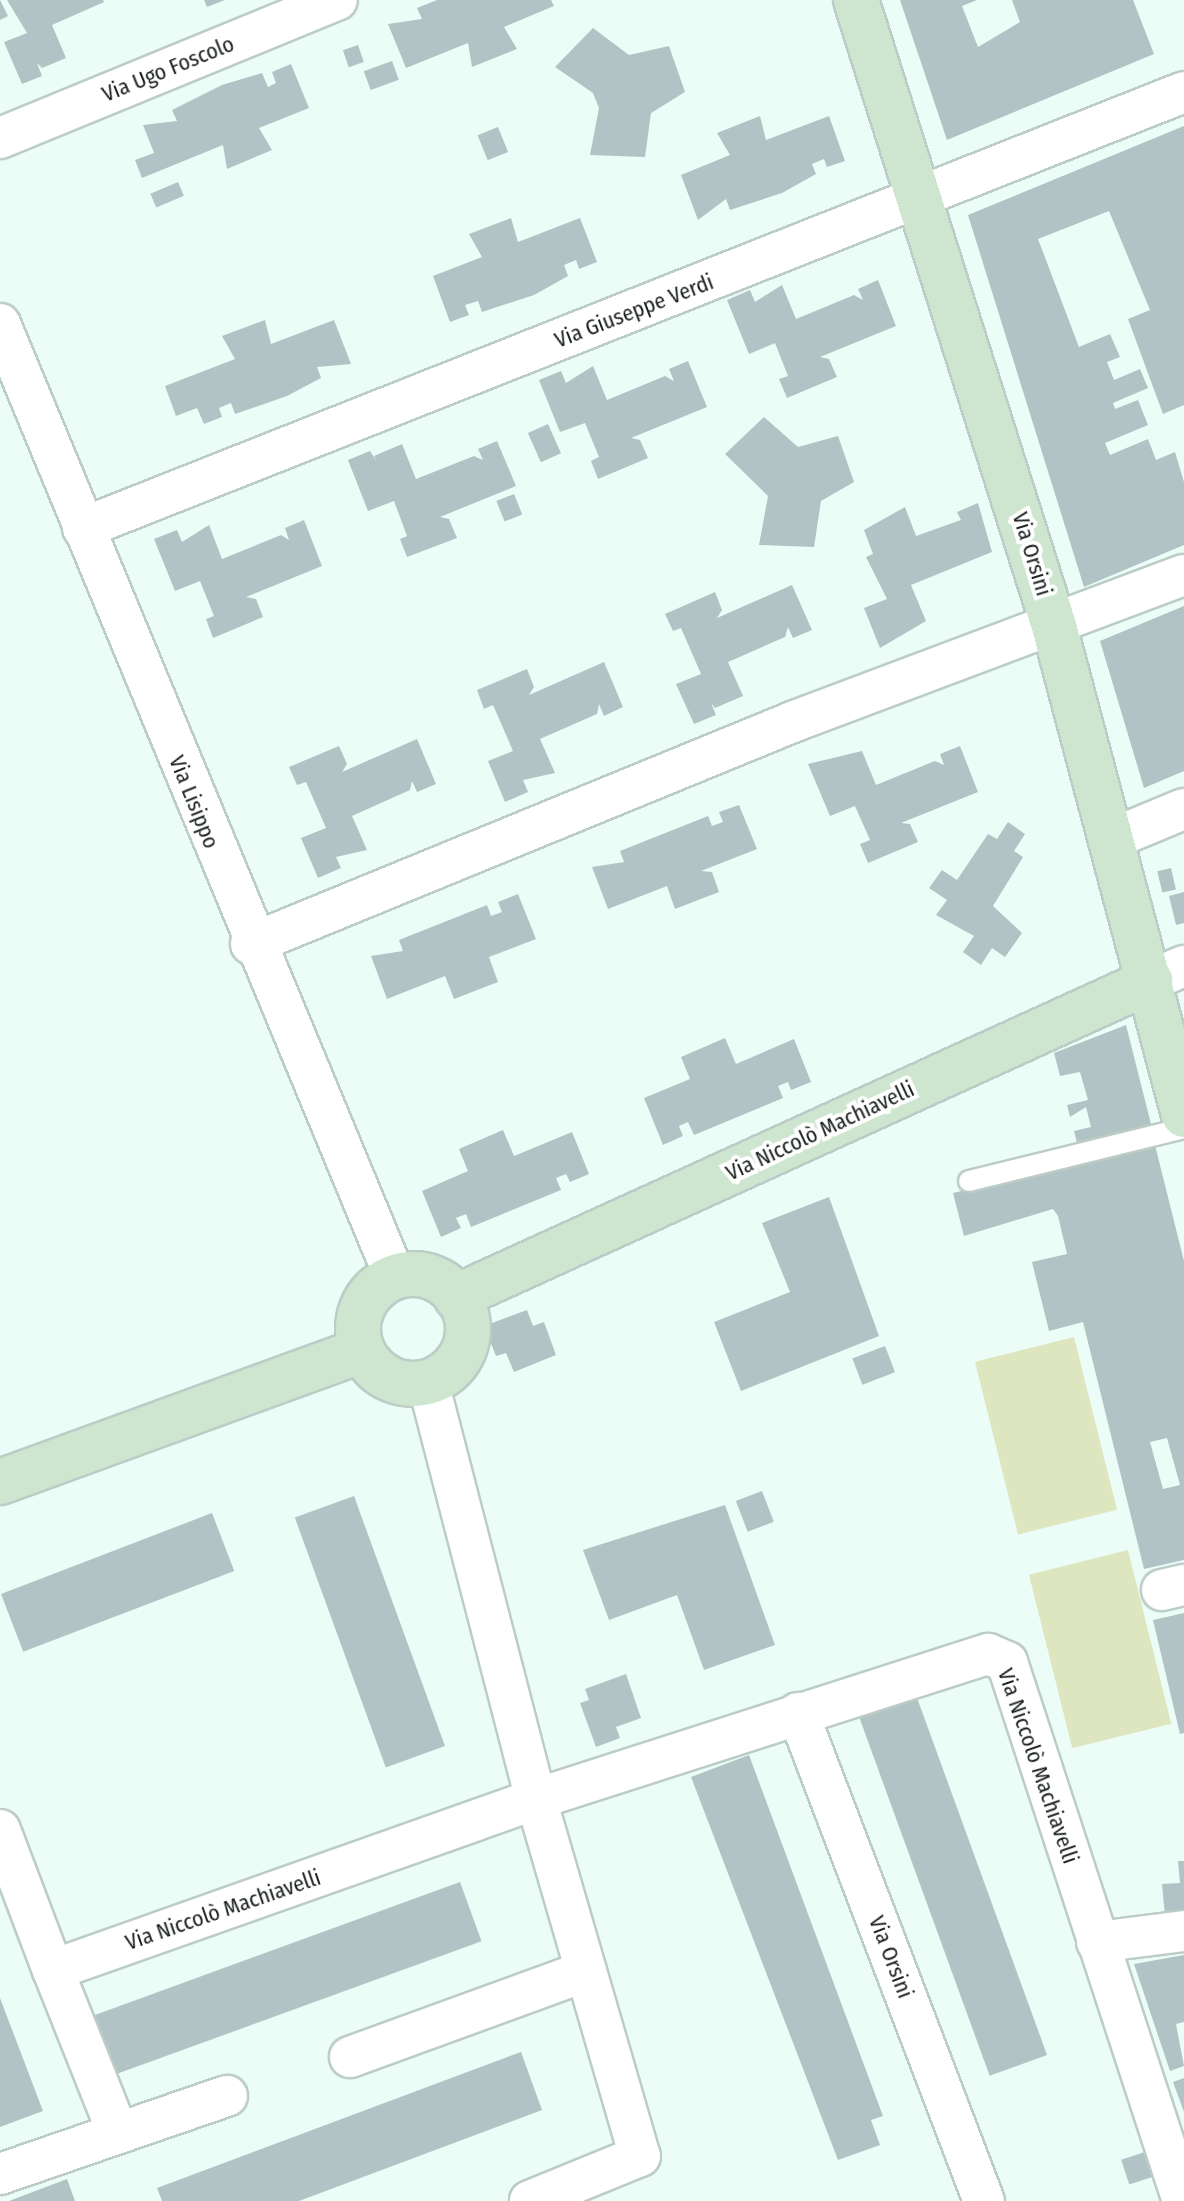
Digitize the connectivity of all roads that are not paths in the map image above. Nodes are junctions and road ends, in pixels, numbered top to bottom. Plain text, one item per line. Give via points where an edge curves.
1 (337, 0) edge
2 (856, 0) edge
3 (1184, 92) edge
4 (0, 138) edge
5 (923, 197) junction
6 (0, 324) edge
7 (83, 528) junction
8 (1184, 575) edge
9 (1054, 626) junction
10 (1184, 809) edge
11 (1109, 840) junction
12 (251, 944) junction
13 (1167, 974) edge
14 (1184, 1115) edge
15 (1184, 1128) edge
16 (969, 1181) dead end
17 (395, 1277) junction
18 (456, 1297) junction
19 (362, 1350) junction
20 (428, 1382) junction
21 (0, 1482) edge
22 (798, 1713) junction
23 (536, 1799) junction
24 (0, 1830) edge
25 (1184, 1931) edge
26 (1097, 1942) junction
27 (53, 1970) junction
28 (586, 1971) junction
29 (350, 2057) dead end
30 (227, 2096) dead end
31 (118, 2133) junction
32 (0, 2174) edge
33 (530, 2201) edge
34 (984, 2201) edge
35 (1183, 2201) edge

1 - 4 street, Via Ugo Foscolo
2 - 5 street, Via Orsini
3 - 5 street, Via Giuseppe Verdi
5 - 7 street, Via Giuseppe Verdi
5 - 9 street, Via Orsini
6 - 7 street, Via Lisippo
7 - 12 street, Via Lisippo
8 - 9 street
9 - 11 street, Via Orsini
9 - 12 street via 795,721
10 - 11 street
11 - 13 street, Via Orsini
12 - 17 street, Via Lisippo
13 - 14 street, Via Orsini
13 - 18 street, Via Niccolò Machiavelli
15 - 16 lane
17 - 18 street via 428,1277
17 - 19 street via 361,1310
18 - 20 street via 466,1321 465,1346 444,1375
19 - 20 street via 394,1381
19 - 21 street
20 - 23 street
22 - 23 street, Via Niccolò Machiavelli
22 - 26 street, Via Niccolò Machiavelli via 969,1657 1007,1662
22 - 34 street, Via Orsini
23 - 27 street, Via Niccolò Machiavelli
23 - 28 street
24 - 27 street
25 - 26 street
26 - 35 street, Via Niccolò Machiavelli
27 - 31 street
28 - 29 street
28 - 33 street via 640,2156
30 - 31 street
31 - 32 street

